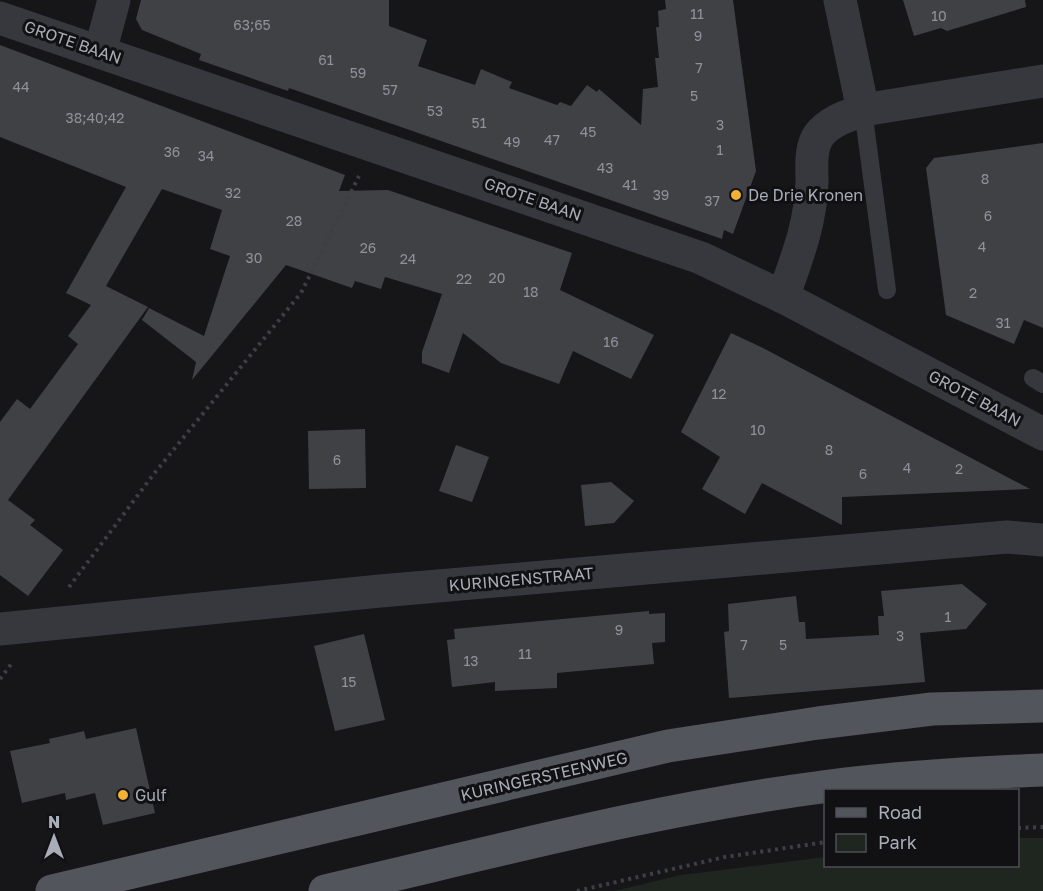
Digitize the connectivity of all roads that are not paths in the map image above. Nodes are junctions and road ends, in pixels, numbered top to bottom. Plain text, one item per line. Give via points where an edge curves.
1 (114, 0) edge
2 (840, 0) edge
3 (0, 18) edge
4 (100, 52) junction
5 (1043, 81) edge
6 (863, 110) junction
7 (887, 290) dead end
8 (783, 297) junction
9 (1043, 434) edge
10 (1043, 540) edge
11 (0, 629) edge
12 (1043, 706) edge
13 (1043, 770) edge
14 (52, 891) edge
15 (325, 891) edge

1 - 4 street
2 - 6 street
3 - 4 street, GROTE BAAN
4 - 8 street, GROTE BAAN via 701,258
5 - 6 street
6 - 7 lane
6 - 8 street via 838,120 818,137 813,150 812,208
8 - 9 street, GROTE BAAN
10 - 11 street, KURINGENSTRAAT via 983,539 380,591
12 - 14 main road, KURINGERSTEENWEG via 932,709 668,746
13 - 15 main road via 953,774 811,789 668,813

